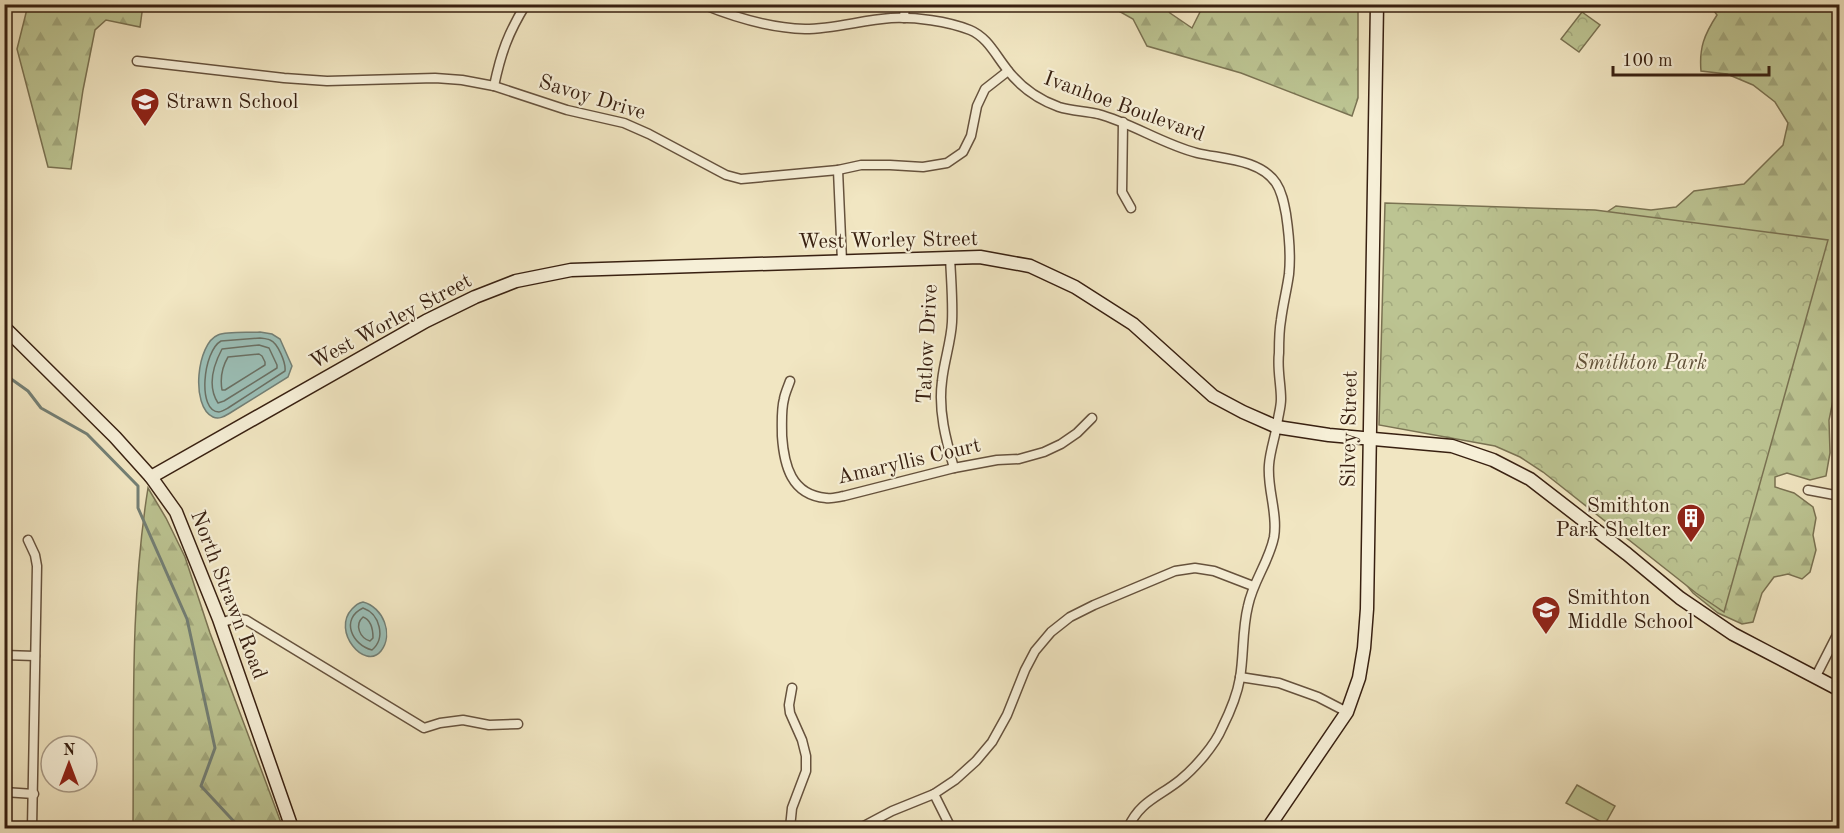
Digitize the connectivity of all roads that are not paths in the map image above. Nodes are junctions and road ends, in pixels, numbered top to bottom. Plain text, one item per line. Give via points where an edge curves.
1 (526, 4) edge
2 (702, 4) edge
3 (905, 4) edge
4 (1377, 4) edge
5 (904, 18) junction
6 (137, 61) dead end
7 (1008, 70) junction
8 (495, 86) junction
9 (1123, 122) junction
10 (838, 170) junction
11 (1131, 208) dead end
12 (950, 257) junction
13 (842, 261) junction
14 (4, 327) edge
15 (790, 381) dead end
16 (1092, 418) dead end
17 (1277, 427) junction
18 (1369, 439) junction
19 (954, 468) junction
20 (152, 477) junction
21 (1808, 490) dead end
22 (1839, 496) edge
23 (28, 540) dead end
24 (1253, 586) junction
25 (220, 623) junction
26 (1839, 629) edge
27 (4, 655) edge
28 (35, 656) junction
29 (1240, 677) junction
30 (1815, 678) junction
31 (792, 688) dead end
32 (1839, 690) edge
33 (1347, 712) junction
34 (518, 724) dead end
35 (4, 792) edge
36 (34, 794) junction
37 (934, 794) junction
38 (32, 828) edge
39 (292, 828) edge
40 (790, 828) edge
41 (860, 828) edge
42 (951, 828) edge
43 (1128, 828) edge
44 (1268, 828) edge

1 - 8 street via 508,35
2 - 5 street, Ivanhoe Boulevard via 753,22 808,29
3 - 5 street
4 - 18 street, Silvey Street
5 - 7 street, Ivanhoe Boulevard via 928,20 982,36
6 - 8 street, Savoy Drive via 284,78 435,78
7 - 9 street, Ivanhoe Boulevard via 1027,91 1044,101
7 - 10 street, Savoy Drive via 985,89 963,152 947,163 923,167 861,165
8 - 10 street, Savoy Drive via 567,110 624,123 741,179
9 - 11 street via 1122,192
9 - 17 street, Ivanhoe Boulevard via 1186,150 1260,169 1274,181 1283,198 1289,270 1277,369 1281,399
10 - 13 street
12 - 13 street, West Worley Street
12 - 17 street, West Worley Street via 980,257 1030,266 1075,287 1133,324 1213,396
12 - 19 street, Tatlow Drive via 952,322 941,402
13 - 20 street, West Worley Street via 571,270 516,281 426,321
14 - 20 street, North Strawn Road
15 - 19 street, Amaryllis Court via 783,400 784,456 788,473 811,495 844,496
16 - 19 street, Amaryllis Court via 1077,433 1044,452
17 - 18 street, West Worley Street
17 - 24 street, Ivanhoe Boulevard via 1268,482 1274,535
18 - 30 street, West Worley Street via 1452,446 1493,460 1530,479 1680,598 1733,634
18 - 33 street, Silvey Street via 1364,648
20 - 25 street, North Strawn Road via 176,512
21 - 22 street
23 - 28 street via 37,566
24 - 29 street, Ivanhoe Boulevard via 1244,627
24 - 37 street via 1215,571 1195,568 1175,572 1070,617 1035,651 992,742 962,774
25 - 34 street via 236,618 246,620 424,728 463,720 489,726
25 - 39 street, North Strawn Road
26 - 30 street
27 - 28 street
28 - 36 street
29 - 33 street via 1279,683
29 - 43 street, Ivanhoe Boulevard via 1220,734 1180,780 1142,806
30 - 32 street, West Worley Street
31 - 40 street via 790,713 802,740 806,771 792,808
33 - 44 street, Silvey Street
35 - 36 street
36 - 38 street
37 - 41 street
37 - 42 street

